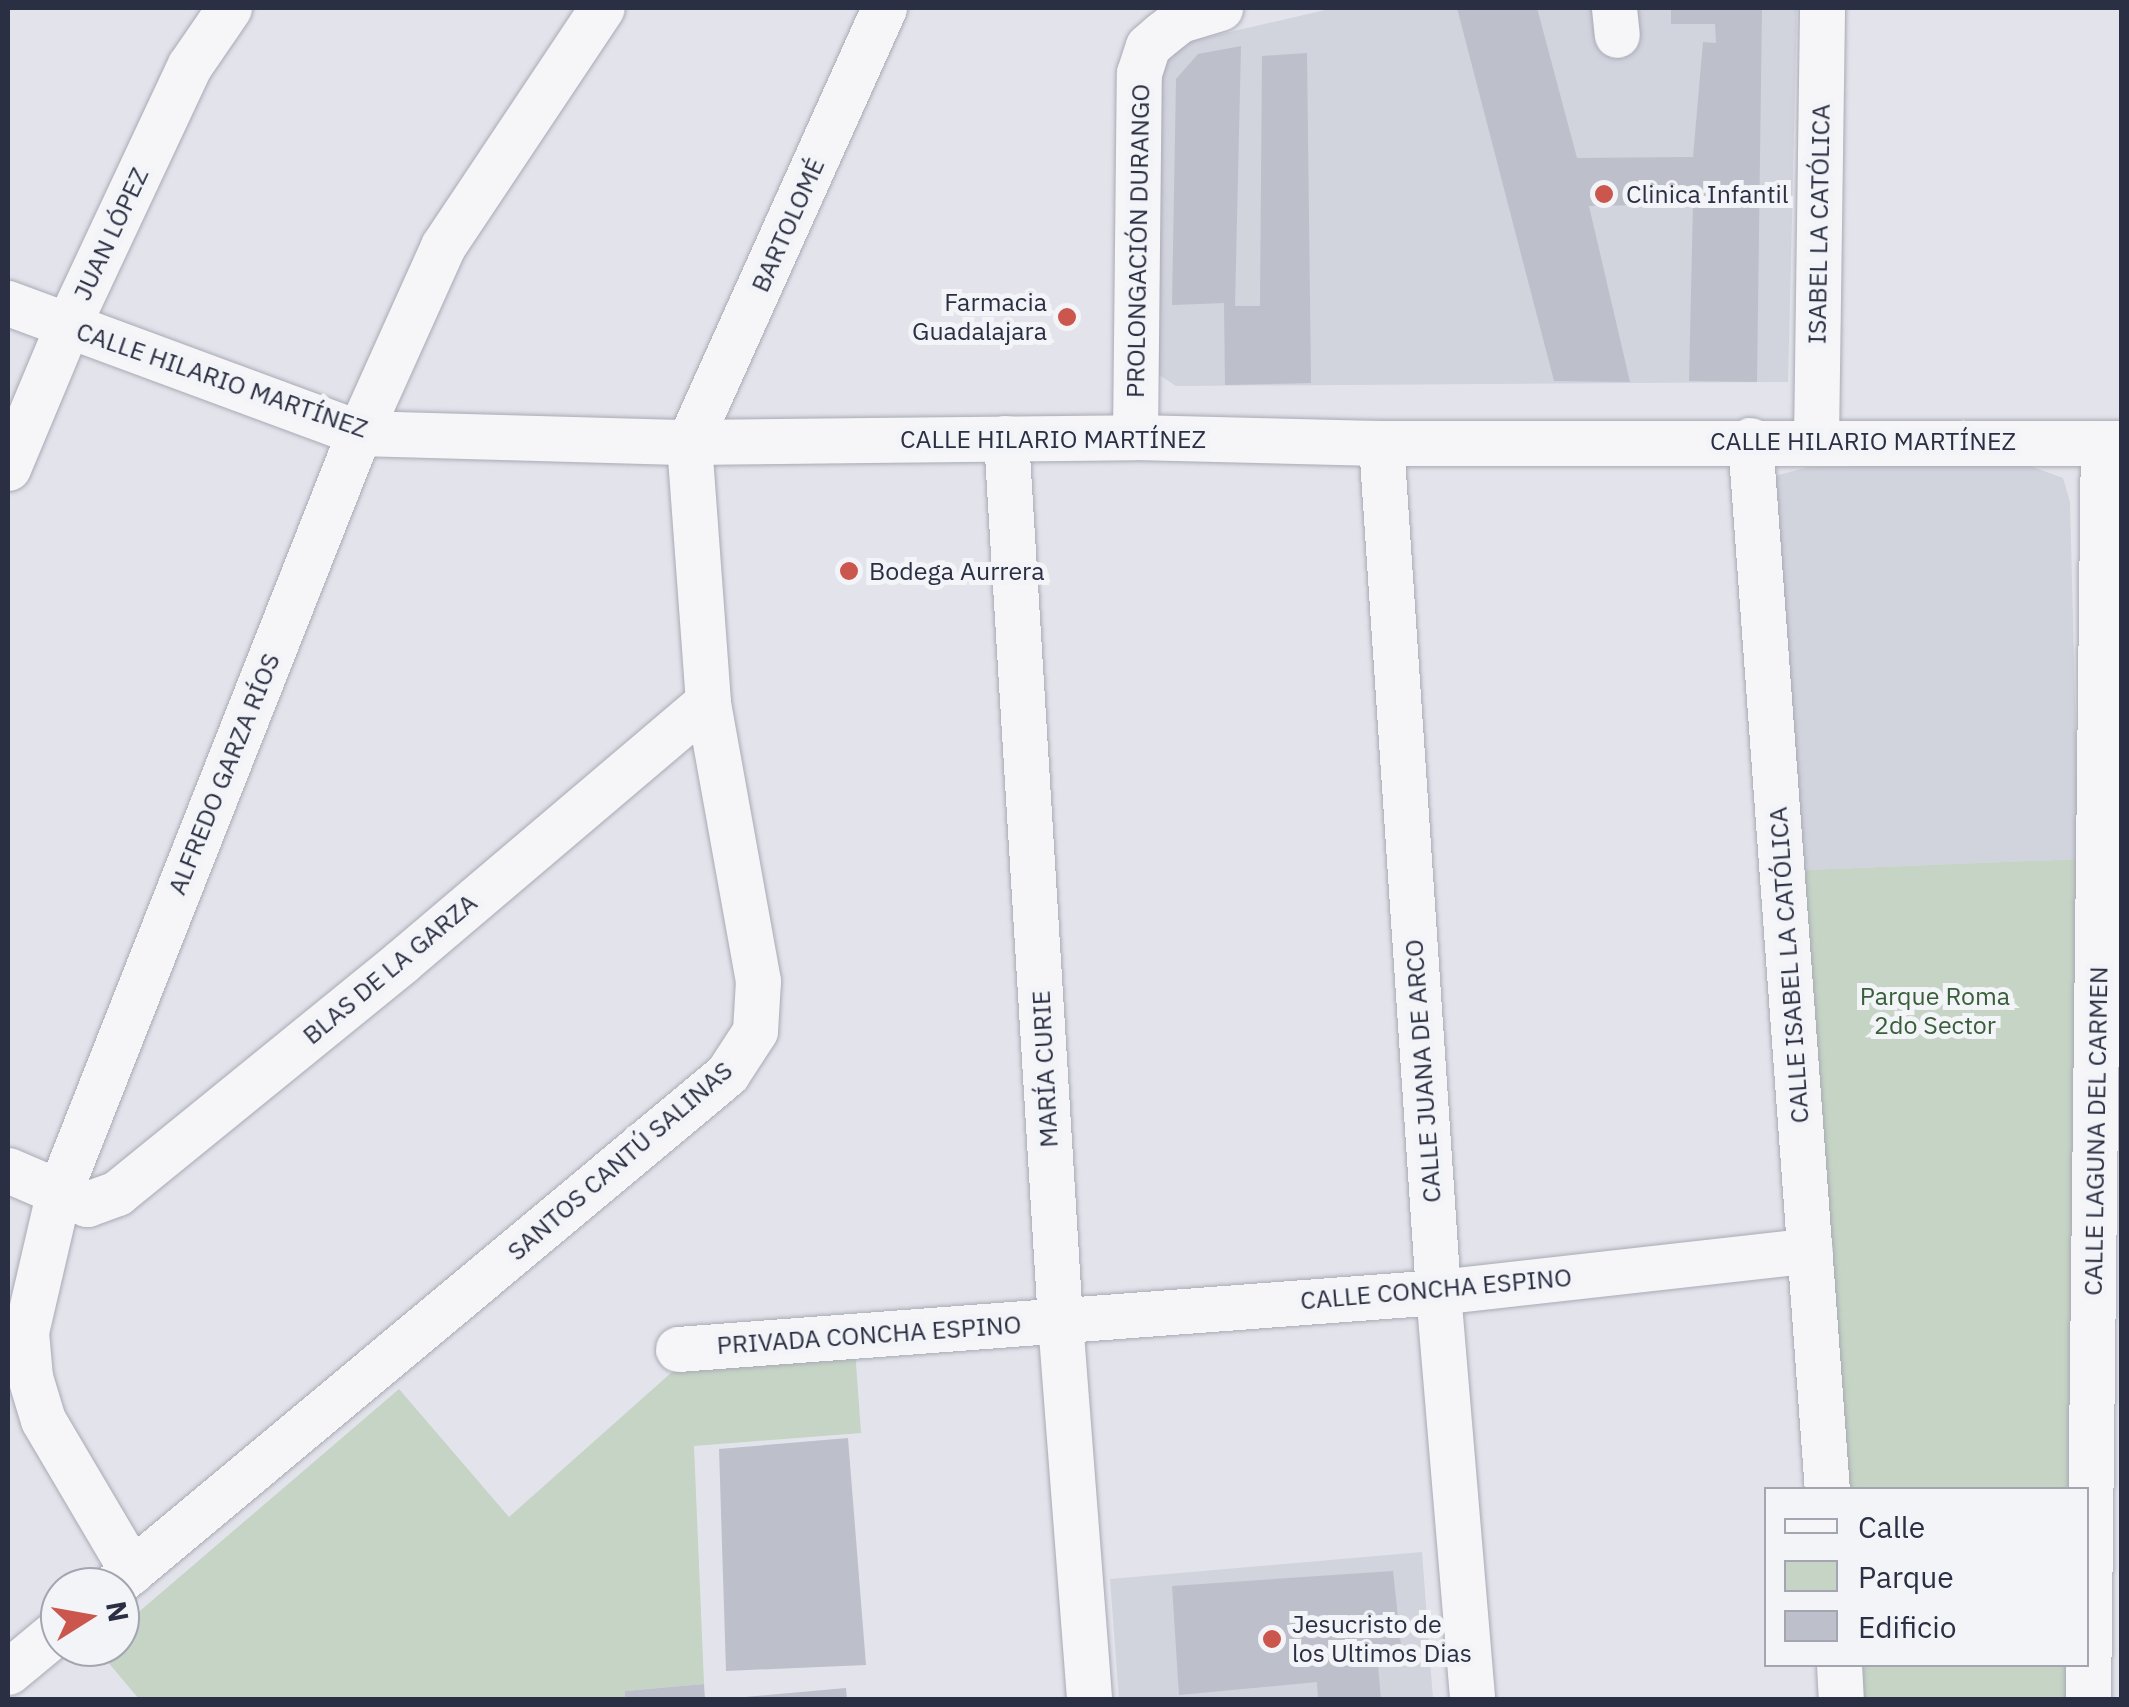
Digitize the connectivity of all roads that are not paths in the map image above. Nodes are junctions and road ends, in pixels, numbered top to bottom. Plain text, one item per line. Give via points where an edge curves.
1 (229, 8) edge
2 (602, 8) edge
3 (884, 8) edge
4 (1220, 8) edge
5 (1822, 8) edge
6 (8, 303) edge
7 (67, 326) junction
8 (359, 433) junction
9 (1135, 437) junction
10 (1006, 438) junction
11 (1750, 440) junction
12 (1816, 440) junction
13 (689, 442) junction
14 (1381, 442) junction
15 (2112, 443) edge
16 (8, 468) edge
17 (708, 702) junction
18 (2110, 1009) edge
19 (8, 1170) edge
20 (58, 1196) junction
21 (1810, 1250) junction
22 (1438, 1292) junction
23 (1060, 1322) junction
24 (678, 1350) dead end
25 (25, 1431) edge
26 (1827, 1487) edge
27 (2106, 1552) edge
28 (114, 1567) edge
29 (136, 1567) edge
30 (40, 1646) edge
31 (1839, 1667) edge
32 (8, 1672) edge
33 (1089, 1700) edge
34 (1472, 1700) edge
35 (1841, 1700) edge
36 (2088, 1700) edge

1 - 7 street, JUAN LÓPEZ via 190,64
2 - 8 street, ALFREDO GARZA RÍOS via 443,246
3 - 13 street, BARTOLOMÉ
4 - 9 street, PROLONGACIÓN DURANGO via 1180,20 1148,46 1139,73
5 - 12 street, ISABEL LA CATÓLICA
6 - 7 street, CALLE HILARIO MARTÍNEZ
7 - 8 street, CALLE HILARIO MARTÍNEZ
7 - 16 street, JUAN LÓPEZ
8 - 13 street, CALLE HILARIO MARTÍNEZ
8 - 20 street, ALFREDO GARZA RÍOS
9 - 10 street, CALLE HILARIO MARTÍNEZ
9 - 14 street, CALLE HILARIO MARTÍNEZ
10 - 13 street, CALLE HILARIO MARTÍNEZ
10 - 23 street, MARÍA CURIE
11 - 12 street, CALLE HILARIO MARTÍNEZ
11 - 14 street, CALLE HILARIO MARTÍNEZ
11 - 21 street, CALLE ISABEL LA CATÓLICA
12 - 15 street, CALLE HILARIO MARTÍNEZ
13 - 17 street, SANTOS CANTÚ SALINAS
14 - 22 street, CALLE JUANA DE ARCO
15 - 18 street, CALLE LAGUNA DEL CARMEN
17 - 20 street, BLAS DE LA GARZA via 118,1193 87,1204
17 - 29 street, SANTOS CANTÚ SALINAS via 758,982 755,1031 744,1052 726,1074
18 - 27 street, CALLE LAGUNA DEL CARMEN
19 - 20 street
20 - 25 street, ALFREDO GARZA RÍOS via 26,1332
21 - 22 street, CALLE CONCHA ESPINO
21 - 26 street, CALLE ISABEL LA CATÓLICA
22 - 23 street, CALLE CONCHA ESPINO
22 - 34 street, CALLE JUANA DE ARCO
23 - 24 street, PRIVADA CONCHA ESPINO
23 - 33 street, MARÍA CURIE
25 - 28 street, ALFREDO GARZA RÍOS
27 - 36 street, CALLE LAGUNA DEL CARMEN
30 - 32 street
31 - 35 street

